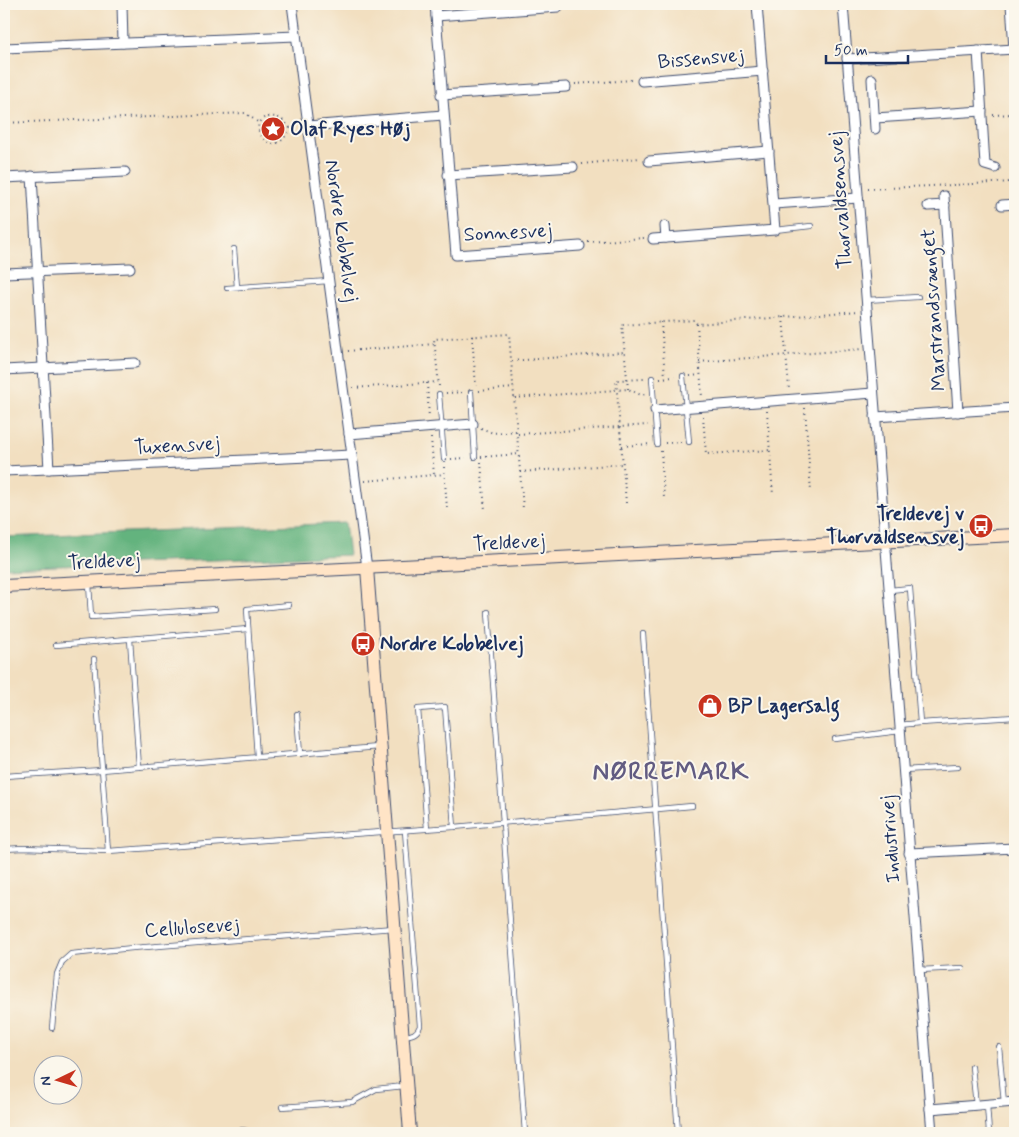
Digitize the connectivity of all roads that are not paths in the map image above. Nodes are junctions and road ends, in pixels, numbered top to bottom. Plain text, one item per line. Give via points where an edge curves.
1 (122, 4) edge
2 (292, 4) edge
3 (435, 4) edge
4 (757, 4) edge
5 (843, 4) edge
6 (1011, 4) edge
7 (558, 7) dead end
8 (436, 16) junction
9 (296, 36) junction
10 (123, 43) junction
11 (4, 48) edge
12 (1015, 49) edge
13 (978, 51) junction
14 (847, 59) junction
15 (763, 71) junction
16 (872, 79) dead end
17 (642, 81) road end
18 (566, 87) road end
19 (441, 95) junction
20 (982, 114) junction
21 (443, 115) junction
22 (875, 118) junction
23 (308, 126) junction
24 (876, 129) dead end
25 (769, 151) junction
26 (648, 161) road end
27 (574, 167) road end
28 (995, 168) dead end
29 (125, 172) dead end
30 (448, 175) junction
31 (32, 176) junction
32 (4, 178) edge
33 (858, 194) junction
34 (774, 204) junction
35 (1015, 204) edge
36 (1002, 205) dead end
37 (928, 206) dead end
38 (665, 226) dead end
39 (811, 226) dead end
40 (775, 230) junction
41 (666, 238) junction
42 (653, 239) road end
43 (580, 246) road end
44 (234, 250) dead end
45 (130, 268) dead end
46 (38, 271) junction
47 (4, 273) edge
48 (329, 281) junction
49 (238, 287) junction
50 (227, 288) dead end
51 (918, 296) dead end
52 (866, 300) junction
53 (135, 363) dead end
54 (43, 368) junction
55 (4, 370) edge
56 (683, 376) dead end
57 (652, 378) dead end
58 (474, 391) road end
59 (874, 393) junction
60 (439, 394) road end
61 (686, 407) junction
62 (1015, 408) edge
63 (654, 410) junction
64 (958, 412) junction
65 (875, 417) junction
66 (473, 424) junction
67 (442, 426) junction
68 (350, 434) junction
69 (688, 442) dead end
70 (659, 443) road end
71 (352, 455) junction
72 (478, 457) road end
73 (444, 459) road end
74 (49, 469) junction
75 (4, 471) edge
76 (1015, 535) edge
77 (885, 542) junction
78 (366, 568) junction
79 (89, 582) junction
80 (4, 586) edge
81 (890, 590) junction
82 (289, 605) dead end
83 (214, 609) dead end
84 (488, 612) dead end
85 (248, 629) junction
86 (643, 634) dead end
87 (130, 640) junction
88 (56, 645) dead end
89 (94, 659) dead end
90 (297, 714) dead end
91 (1015, 717) edge
92 (920, 724) junction
93 (900, 728) junction
94 (835, 738) dead end
95 (381, 747) junction
96 (300, 754) junction
97 (257, 757) junction
98 (139, 767) junction
99 (958, 767) dead end
100 (102, 770) junction
101 (903, 770) junction
102 (4, 776) edge
103 (692, 806) dead end
104 (655, 809) junction
105 (503, 823) junction
106 (454, 827) junction
107 (427, 830) junction
108 (405, 831) junction
109 (387, 833) junction
110 (1015, 848) edge
111 (4, 849) edge
112 (108, 851) junction
113 (909, 853) junction
114 (395, 928) junction
115 (962, 968) dead end
116 (919, 970) junction
117 (52, 1028) dead end
118 (402, 1036) junction
119 (999, 1047) dead end
120 (972, 1067) dead end
121 (406, 1086) junction
122 (1015, 1102) edge
123 (1004, 1103) junction
124 (987, 1104) junction
125 (976, 1105) junction
126 (282, 1107) dead end
127 (930, 1109) junction
128 (242, 1130) dead end
129 (258, 1133) edge
130 (410, 1133) edge
131 (525, 1133) edge
132 (678, 1133) edge
133 (932, 1133) edge
134 (989, 1133) edge

1 - 10 street
2 - 9 street, Nordre Kobbelvej
3 - 8 street, Sonnesvej
4 - 15 street, Bissensvej
5 - 14 street, Thorvaldsensvej
6 - 12 street
7 - 8 street
8 - 19 street, Sonnesvej
9 - 10 street
9 - 23 street, Nordre Kobbelvej
10 - 11 street
12 - 13 street
13 - 14 street
13 - 20 street
14 - 33 street, Thorvaldsensvej
15 - 17 street, Bissensvej
15 - 25 street, Bissensvej
16 - 22 street
18 - 19 street
19 - 21 street, Sonnesvej
20 - 22 street
20 - 28 street via 985,165
21 - 23 street
21 - 30 street, Sonnesvej
22 - 24 street
23 - 48 street, Nordre Kobbelvej
25 - 26 street
25 - 34 street, Bissensvej
27 - 30 street
29 - 31 street
30 - 43 street, Sonnesvej via 456,255
31 - 32 street
31 - 46 street
33 - 34 street
33 - 52 street, Thorvaldsensvej
34 - 40 street, Bissensvej
35 - 36 street
37 - 64 street, Marstrandsvænget via 944,201
38 - 41 street
39 - 40 lane
40 - 41 street
41 - 42 street
44 - 49 lane
45 - 46 street
46 - 47 street
46 - 54 street
48 - 49 lane
48 - 68 street, Nordre Kobbelvej
49 - 50 lane
51 - 52 lane
52 - 59 street, Thorvaldsensvej
53 - 54 street
54 - 55 street
54 - 74 street
56 - 61 lane
57 - 63 lane
58 - 66 lane
59 - 61 street
59 - 65 street, Thorvaldsensvej
60 - 67 lane
61 - 63 street
61 - 69 lane
62 - 64 street
63 - 70 lane
64 - 65 street
65 - 77 street, Thorvaldsensvej
66 - 67 street
66 - 72 lane
67 - 68 street
67 - 73 lane
68 - 71 street, Nordre Kobbelvej
71 - 74 street, Tuxensvej
71 - 78 street, Nordre Kobbelvej
74 - 75 street, Tuxensvej
76 - 77 street, Treldevej
77 - 78 street, Treldevej
77 - 81 street, Industrivej
78 - 79 street, Treldevej
78 - 95 street, Nordre Kobbelvej
79 - 80 street, Treldevej
79 - 83 lane via 91,617
81 - 92 lane via 910,588
81 - 93 street, Industrivej
82 - 85 lane via 247,609
84 - 105 lane
85 - 87 lane
85 - 97 lane
86 - 104 lane
87 - 88 lane
87 - 98 lane
89 - 100 lane
90 - 96 lane
91 - 92 lane
92 - 93 lane
93 - 94 lane
93 - 101 street, Industrivej
95 - 96 lane
95 - 109 street, Nordre Kobbelvej
96 - 97 lane
97 - 98 lane
98 - 100 lane
99 - 101 lane
100 - 102 lane
100 - 112 lane
101 - 113 street, Industrivej
103 - 104 lane
104 - 105 lane
104 - 132 lane
105 - 106 lane
105 - 131 lane
106 - 107 lane
106 - 107 lane via 445,707 427,708 418,709
107 - 108 lane
108 - 109 lane
108 - 118 lane via 420,1026 413,1035
109 - 112 lane
109 - 114 street, Nordre Kobbelvej
110 - 113 street
111 - 112 lane
113 - 116 street, Industrivej
114 - 117 lane, Cellulosevej via 72,954 62,962 57,974
114 - 118 street, Nordre Kobbelvej
115 - 116 lane
116 - 127 street, Industrivej
118 - 121 street, Nordre Kobbelvej
119 - 123 lane
120 - 125 lane
121 - 126 lane via 376,1089 352,1102
121 - 130 street, Nordre Kobbelvej
122 - 123 street
123 - 124 street
124 - 125 street
124 - 134 lane
125 - 127 street
127 - 133 street, Industrivej
128 - 129 lane

